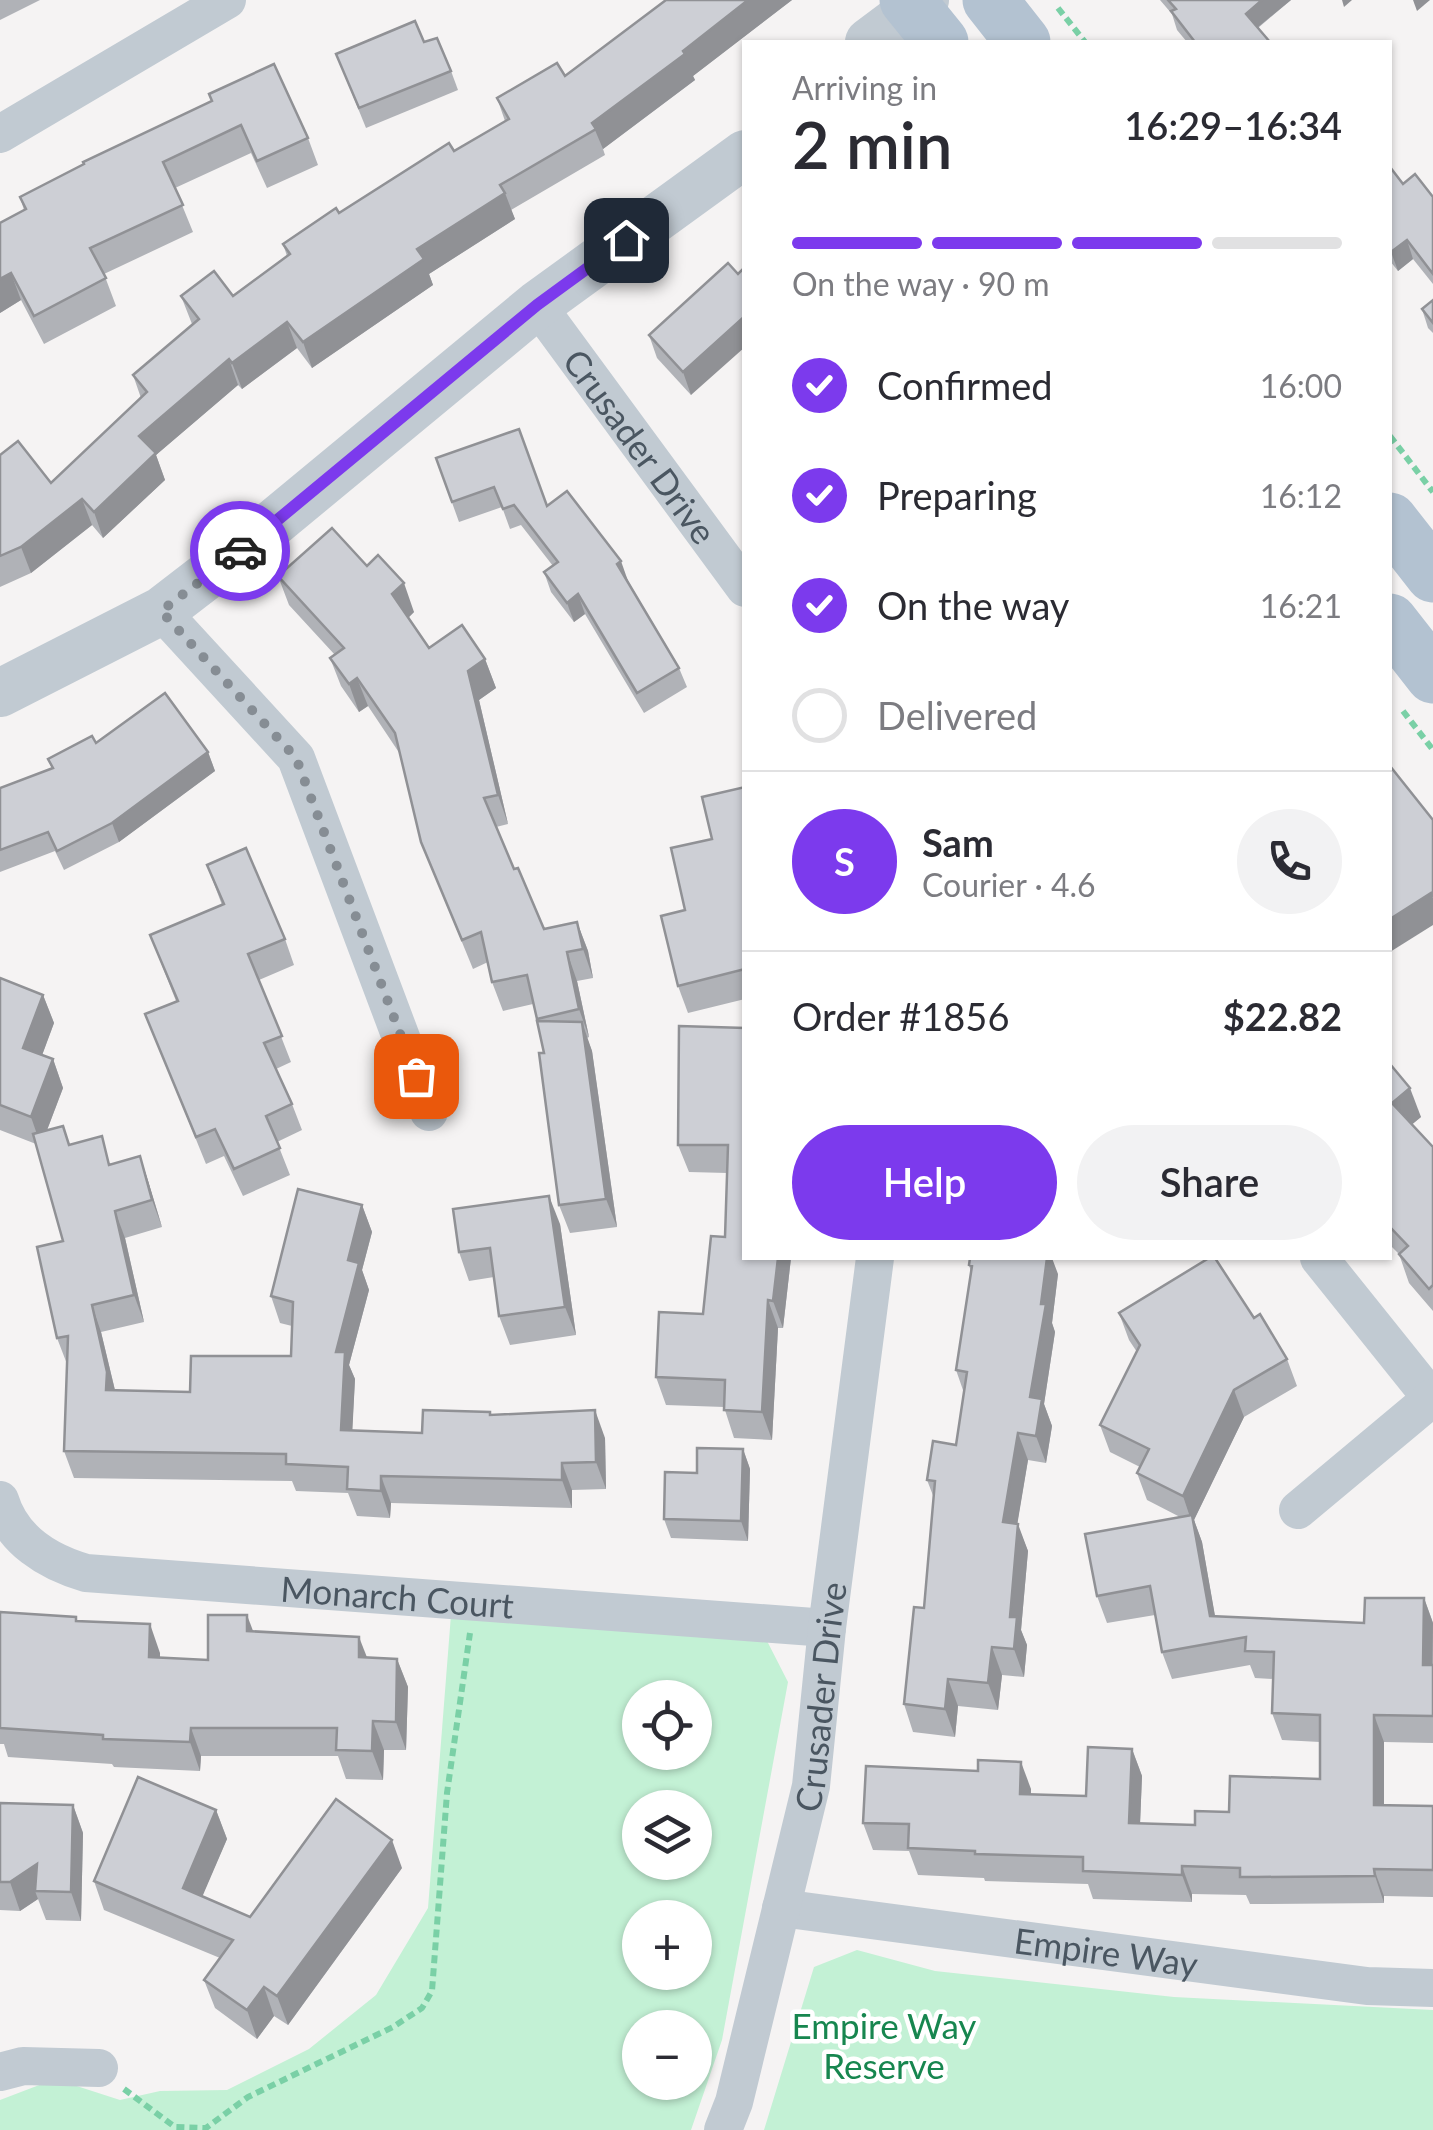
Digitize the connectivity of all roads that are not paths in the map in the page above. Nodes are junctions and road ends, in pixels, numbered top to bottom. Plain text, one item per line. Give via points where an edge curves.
1 (228, 0) edge
2 (990, 0) edge
3 (926, 22) edge
4 (875, 40) edge
5 (1021, 40) edge
6 (0, 134) edge
7 (742, 156) edge
8 (537, 305) junction
9 (1392, 523) edge
10 (1433, 576) edge
11 (742, 584) edge
12 (161, 611) junction
13 (1392, 626) edge
14 (0, 693) edge
15 (1417, 693) edge
16 (429, 1112) dead end
17 (875, 1260) edge
18 (1321, 1260) edge
19 (1432, 1399) edge
20 (0, 1500) edge
21 (1298, 1510) dead end
22 (826, 1628) junction
23 (781, 1908) junction
24 (1433, 1988) edge
25 (97, 2068) road end
26 (0, 2072) edge
27 (724, 2130) edge

1 - 6 street
2 - 3 street
2 - 5 main road
3 - 4 street
7 - 8 street
8 - 11 street, Crusader Drive
8 - 12 street
9 - 10 main road
12 - 14 street
12 - 16 street via 296,758
13 - 15 main road
17 - 22 street, Crusader Drive
18 - 19 street
19 - 21 street
20 - 22 street, Monarch Court via 30,1546 86,1573
22 - 23 street, Crusader Drive via 812,1786
23 - 24 street, Empire Way via 1367,1986
23 - 27 street, Crusader Drive
25 - 26 street via 22,2066

